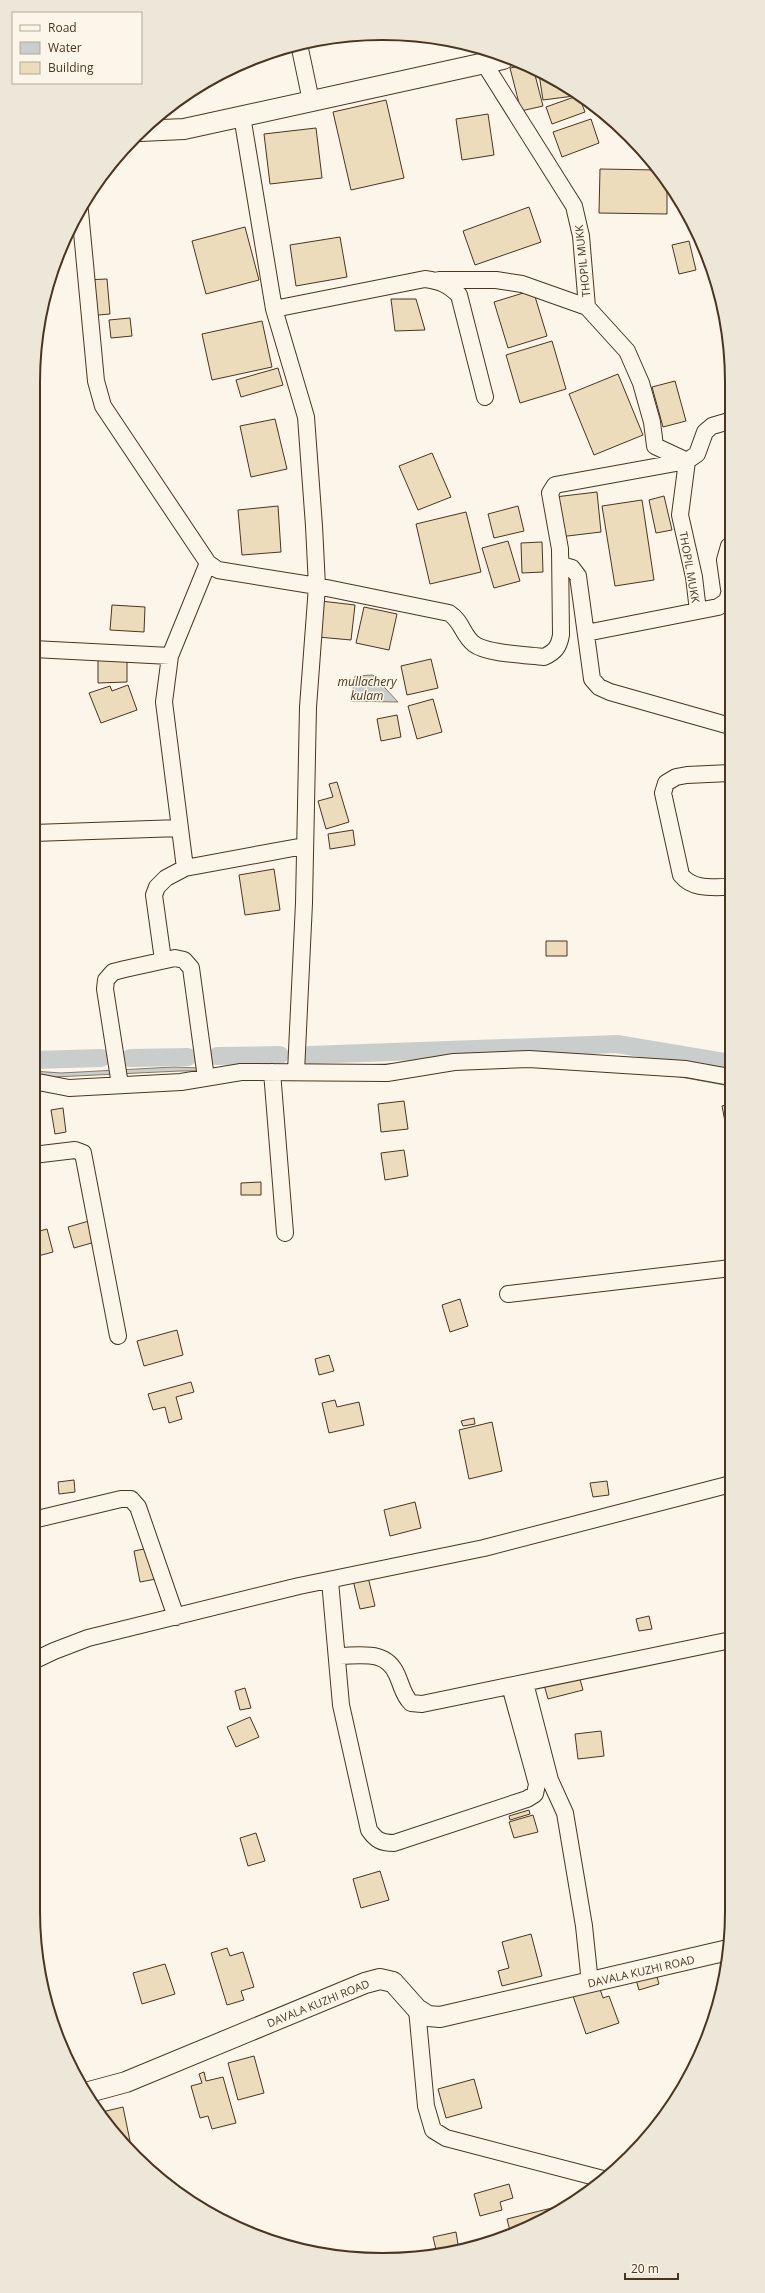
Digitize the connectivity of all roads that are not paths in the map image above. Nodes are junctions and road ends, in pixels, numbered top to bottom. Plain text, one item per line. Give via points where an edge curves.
1 (300, 51) edge
2 (494, 61) edge
3 (311, 101) junction
4 (242, 116) junction
5 (151, 131) edge
6 (81, 220) edge
7 (438, 280) junction
8 (587, 307) junction
9 (274, 309) junction
10 (485, 398) dead end
11 (725, 422) edge
12 (687, 461) junction
13 (560, 549) junction
14 (208, 563) junction
15 (317, 586) junction
16 (725, 602) edge
17 (698, 611) junction
18 (586, 633) junction
19 (40, 649) edge
20 (170, 656) junction
21 (725, 725) edge
22 (725, 772) edge
23 (180, 828) junction
24 (40, 833) edge
25 (304, 846) junction
26 (185, 868) junction
27 (725, 887) edge
28 (163, 960) junction
29 (272, 1072) junction
30 (296, 1072) junction
31 (725, 1076) edge
32 (206, 1078) junction
33 (40, 1082) edge
34 (120, 1085) junction
35 (40, 1154) edge
36 (285, 1233) dead end
37 (725, 1269) edge
38 (508, 1294) dead end
39 (118, 1336) dead end
40 (725, 1486) edge
41 (40, 1518) edge
42 (330, 1581) junction
43 (176, 1617) junction
44 (725, 1641) edge
45 (337, 1656) junction
46 (40, 1658) edge
47 (517, 1684) junction
48 (722, 1951) edge
49 (590, 1983) junction
50 (417, 2009) junction
51 (92, 2091) edge
52 (597, 2177) edge

1 - 3 street
2 - 3 street
2 - 8 street, THOPIL MUKK via 574,206 581,236
3 - 4 street
4 - 5 street via 184,129
4 - 9 street
6 - 14 street via 99,394 103,406
7 - 8 street via 496,280 522,284
7 - 9 street via 426,279
7 - 10 street via 459,295
8 - 12 street, THOPIL MUKK via 627,351 641,383 652,422 655,446
9 - 15 street via 306,417
11 - 12 street via 712,426 705,432 697,454
12 - 13 street via 555,485 550,493
12 - 17 street, THOPIL MUKK via 680,515 694,577
13 - 15 street via 561,635 556,649 544,657 482,648 468,638 457,618 449,613
13 - 18 street via 561,565 572,568 578,576
14 - 15 street via 218,570 232,574
14 - 20 street
15 - 25 street via 308,707
16 - 17 street via 718,607
17 - 18 street
18 - 21 street via 592,679 599,687
19 - 20 street
20 - 23 street via 164,702
22 - 27 street via 676,777 666,783 663,793 680,875 687,883
23 - 24 street
23 - 26 street
25 - 26 street
25 - 30 street via 304,903
26 - 28 street via 166,878 157,887 154,895
28 - 32 street via 184,960 191,968
28 - 34 street via 113,972 106,980 105,989
29 - 30 street
29 - 32 street via 242,1072
29 - 36 street
30 - 31 street via 387,1073 454,1062 529,1059 686,1069
32 - 34 street
33 - 34 street via 69,1088
35 - 39 street via 75,1150 83,1153
37 - 38 street
40 - 42 street via 484,1548
41 - 43 street via 121,1498 131,1499 138,1507
42 - 43 street via 299,1586
42 - 45 street
43 - 46 street via 88,1638
44 - 47 street
45 - 47 street via 382,1657 391,1663 404,1696 411,1703 422,1704
45 - 47 street via 341,1705 369,1830 376,1840 386,1843 394,1843 527,1799 535,1794 537,1784
47 - 49 street via 550,1780 565,1813 584,1926
48 - 49 street, DAVALA KUZHI ROAD
49 - 50 street, DAVALA KUZHI ROAD via 440,2017 428,2016
50 - 51 street, DAVALA KUZHI ROAD via 393,1982 380,1979 365,1982 126,2082
50 - 52 street via 426,2106 433,2130 446,2138

